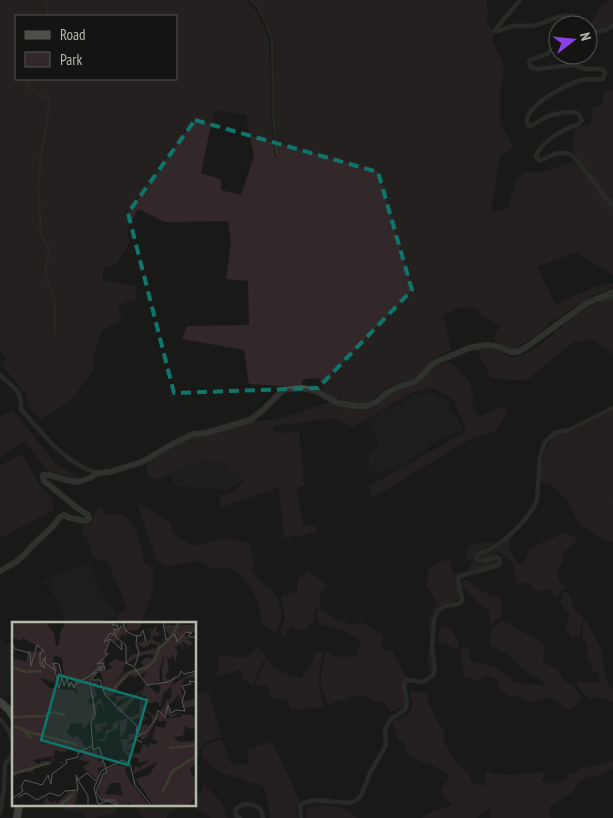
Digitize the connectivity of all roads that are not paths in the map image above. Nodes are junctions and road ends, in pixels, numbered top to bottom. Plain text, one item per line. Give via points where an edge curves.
1 (520, 0) edge
2 (548, 20) edge
3 (613, 25) edge
4 (598, 31) edge
5 (548, 54) edge
6 (573, 65) edge
7 (573, 65) edge
8 (613, 206) edge
9 (613, 292) edge
10 (613, 297) edge
11 (588, 303) junction
12 (0, 375) edge
13 (613, 408) edge
14 (98, 473) junction
15 (0, 571) edge
16 (0, 702) edge
17 (12, 715) edge
18 (0, 719) edge
19 (12, 740) edge
20 (12, 754) edge
21 (0, 813) edge
22 (240, 818) edge
23 (264, 818) edge
24 (302, 818) edge

1 - 2 street via 494,31
3 - 4 street
5 - 7 street via 530,60 530,67
6 - 8 street via 602,69 603,79 576,82 548,96 531,110 526,120 529,126 547,117 570,112 578,114 582,120 551,138 536,156 540,160 561,153 572,156
9 - 11 main road
10 - 11 street
11 - 14 main road via 517,352 486,345 470,348 436,362 414,382 388,392 366,406 338,402 302,388 283,390 250,420 193,434 142,462
12 - 14 street via 18,391 22,400 21,410 54,446 85,468
13 - 24 street via 569,430 555,433 545,442 534,506 516,529 476,556 480,561 496,557 500,559 499,565 460,576 461,602 439,610 434,619 433,675 423,682 407,680 404,684 405,710 387,724 386,745 361,796 350,803 315,800 303,803 300,806
14 - 15 main road via 78,482 43,475 48,484 89,519 86,522 64,515 60,517 25,554
16 - 17 highway
18 - 19 street
20 - 21 street via 5,764
22 - 23 street via 236,816 236,809 255,805

